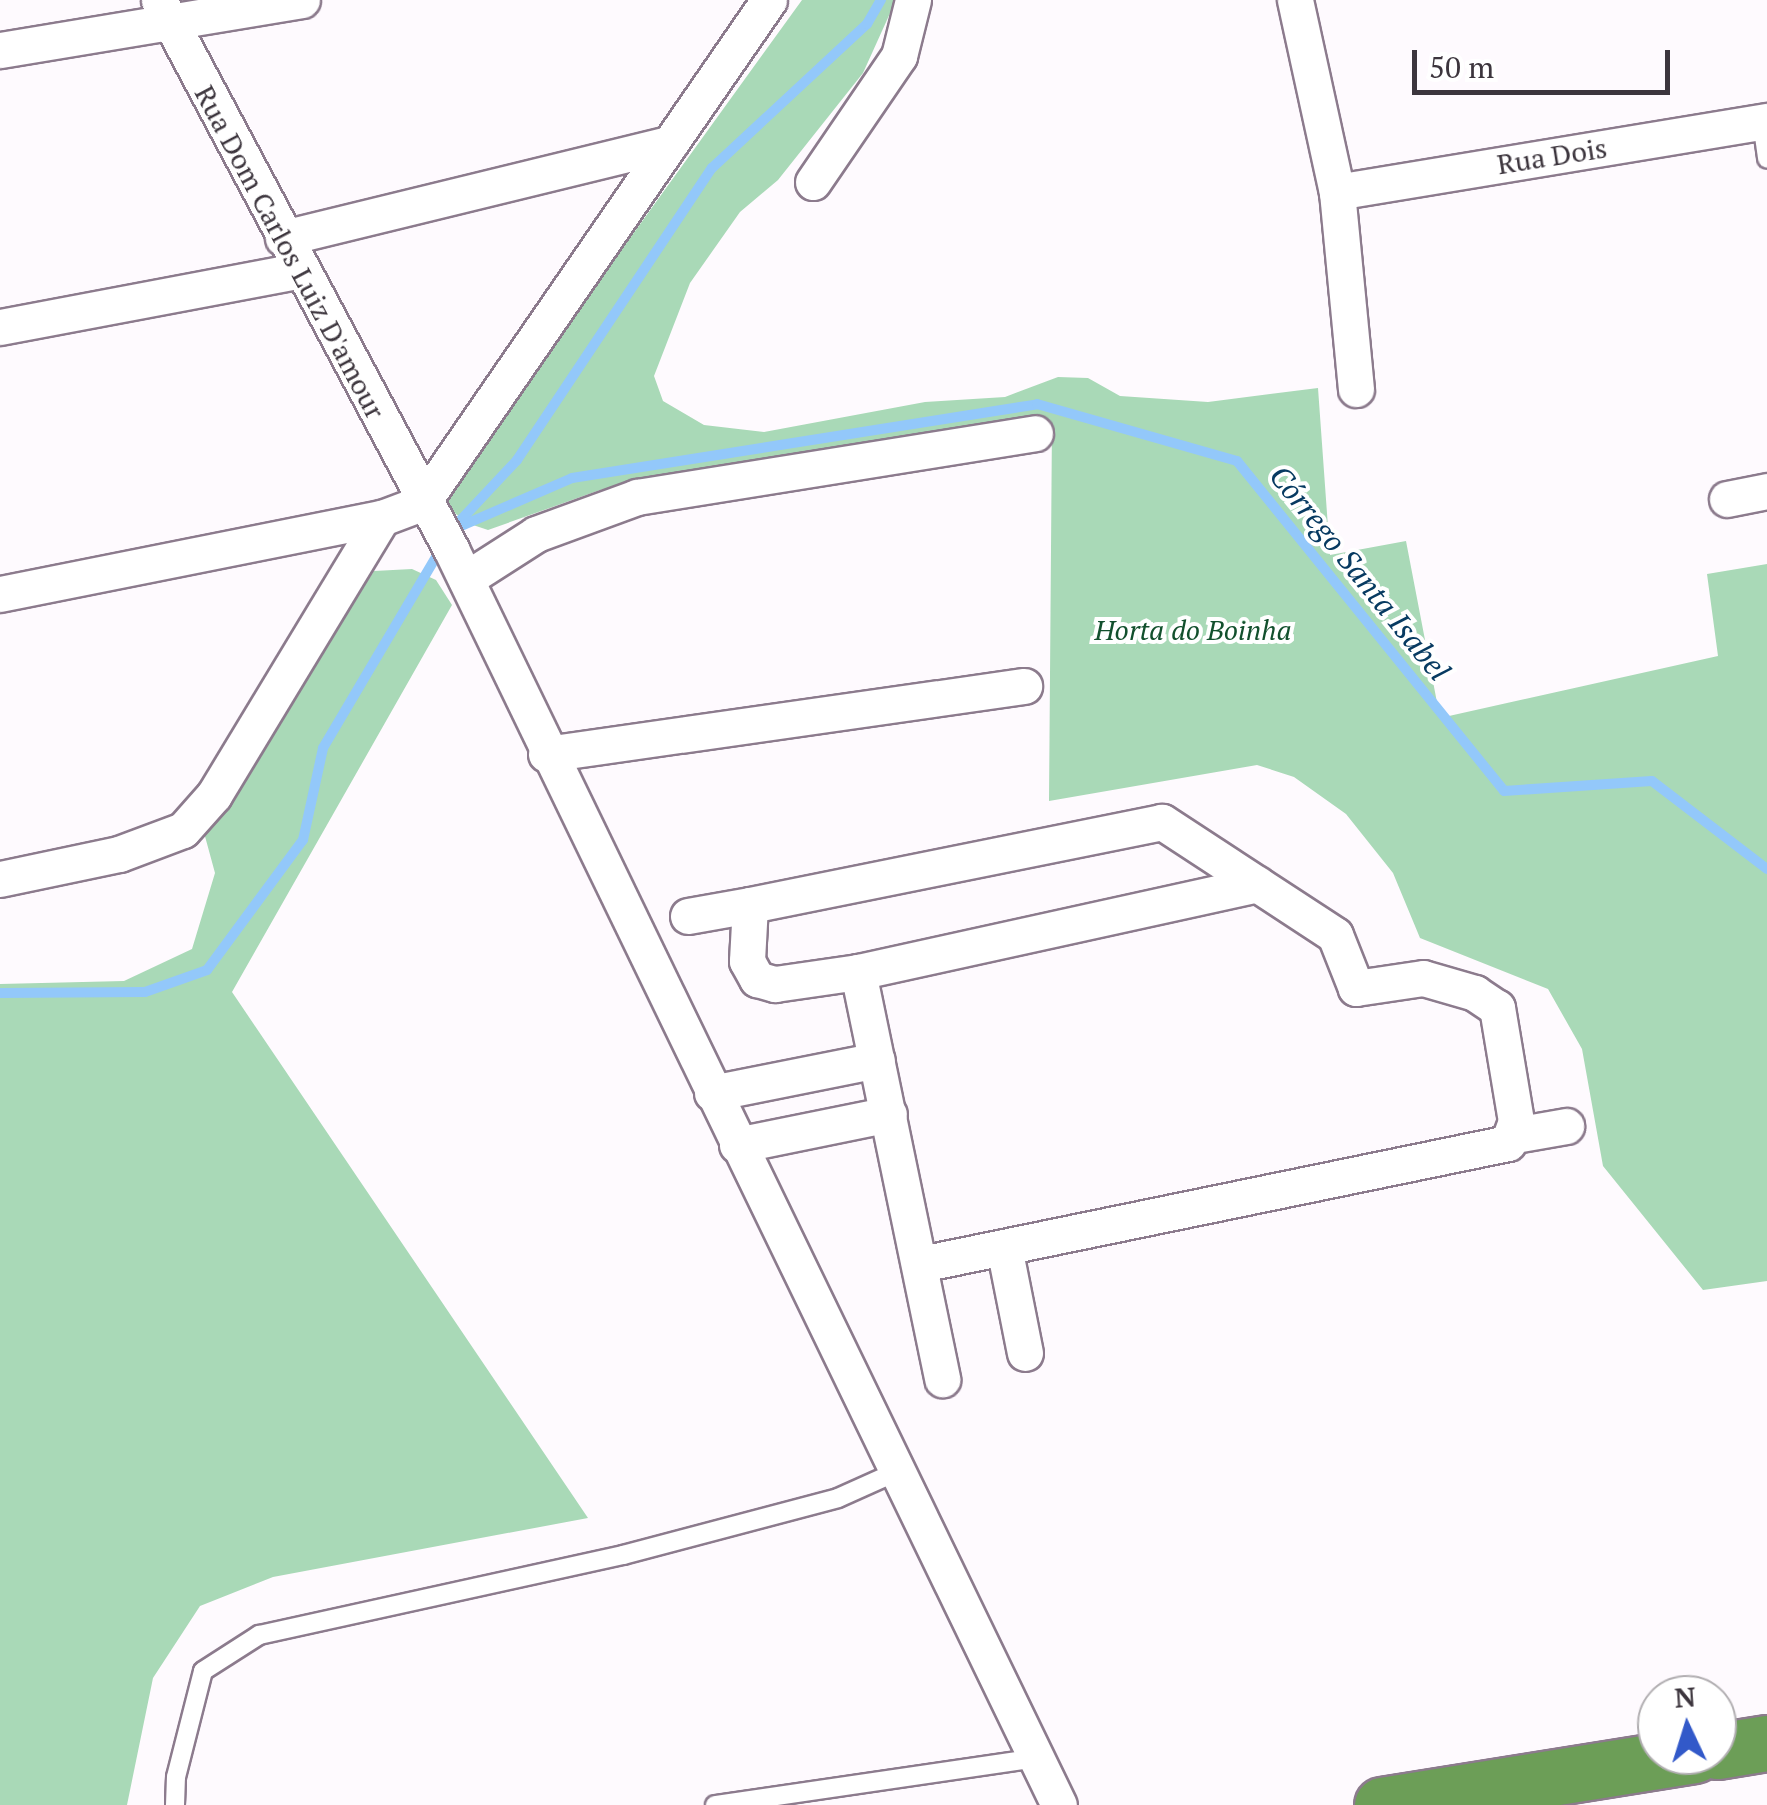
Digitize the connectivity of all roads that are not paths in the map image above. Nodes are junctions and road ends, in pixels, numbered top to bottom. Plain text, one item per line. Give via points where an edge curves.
1 (302, 0) edge
2 (769, 0) edge
3 (913, 0) edge
4 (1296, 0) edge
5 (165, 12) edge
6 (0, 50) edge
7 (1764, 121) edge
8 (670, 144) junction
9 (1767, 158) edge
10 (813, 182) dead end
11 (1338, 192) junction
12 (283, 238) junction
13 (301, 270) junction
14 (0, 327) edge
15 (1356, 389) dead end
16 (1035, 433) dead end
17 (1767, 490) edge
18 (1727, 499) dead end
19 (382, 518) junction
20 (444, 539) junction
21 (0, 594) edge
22 (1024, 686) dead end
23 (546, 754) junction
24 (0, 879) edge
25 (1257, 884) junction
26 (750, 905) junction
27 (688, 916) dead end
28 (858, 972) junction
29 (877, 1060) junction
30 (712, 1093) junction
31 (889, 1114) junction
32 (1566, 1126) dead end
33 (1515, 1135) junction
34 (738, 1145) junction
35 (1004, 1247) junction
36 (921, 1264) junction
37 (1025, 1353) dead end
38 (942, 1379) dead end
39 (898, 1471) junction
40 (1767, 1743) edge
41 (1737, 1748) edge
42 (1038, 1758) junction
43 (1637, 1764) edge
44 (175, 1805) edge
45 (715, 1805) edge
46 (1059, 1805) edge
47 (1382, 1805) edge

1 - 5 street
2 - 8 street
3 - 10 street via 899,56
4 - 11 street
5 - 6 street
5 - 12 street, Rua Dom Carlos Luiz D'amour
7 - 9 lane
7 - 11 street, Rua Dois
8 - 12 street
8 - 20 street
11 - 15 street
12 - 13 street, Rua Dom Carlos Luiz D'amour
13 - 14 street
13 - 20 street, Rua Dom Carlos Luiz D'amour
16 - 20 street via 637,497 536,534
17 - 18 street
19 - 20 street
19 - 21 street
19 - 24 street via 214,795 184,830 119,854
20 - 23 street, Rua Dom Carlos Luiz D'amour
22 - 23 street
23 - 30 street, Rua Dom Carlos Luiz D'amour
25 - 26 street via 1162,822
25 - 28 street
25 - 33 street via 1335,935 1356,988 1423,978 1475,993 1497,1008
26 - 27 street
26 - 28 street via 747,961 758,980 790,983
28 - 29 street
29 - 30 street
29 - 31 street
30 - 34 street, Rua Dom Carlos Luiz D'amour
31 - 34 street
31 - 36 street
32 - 33 street
33 - 35 street via 1508,1142
34 - 39 street, Rua Dom Carlos Luiz D'amour
35 - 36 street
35 - 37 street
36 - 38 street
39 - 42 street, Rua Dom Carlos Luiz D'amour
39 - 44 lane via 838,1498 623,1555 259,1635 204,1670 176,1776
40 - 41 highway
42 - 45 lane
42 - 46 street, Rua Dom Carlos Luiz D'amour
43 - 47 highway

